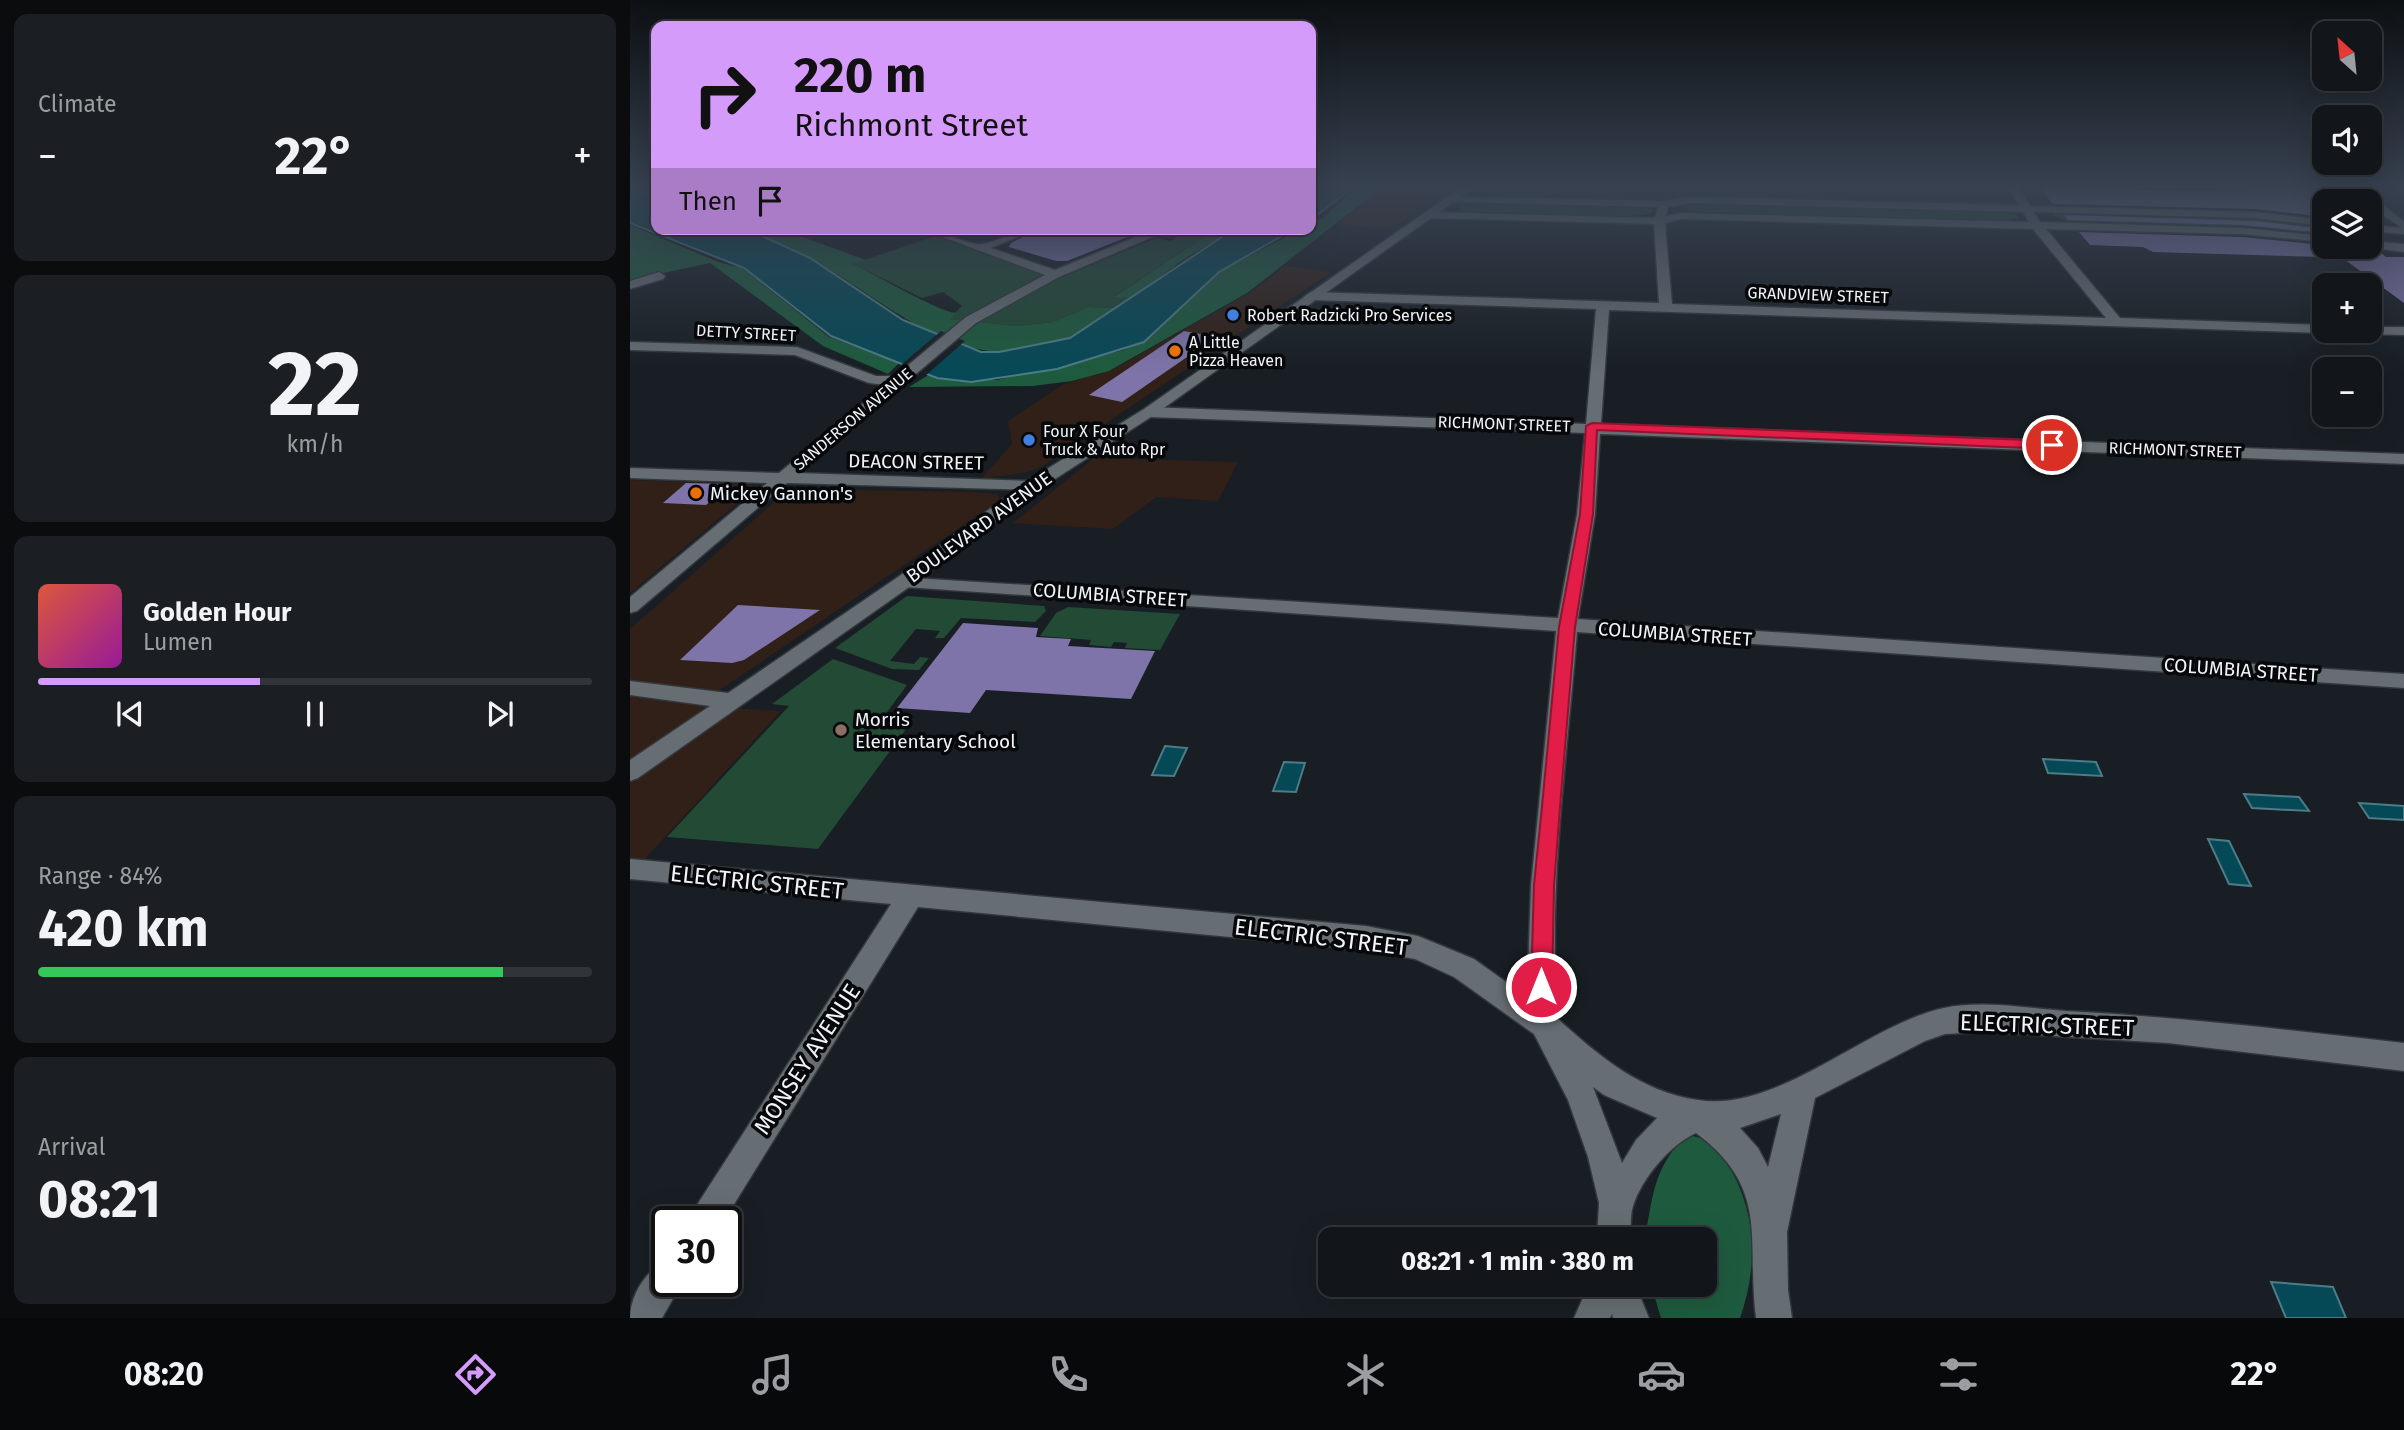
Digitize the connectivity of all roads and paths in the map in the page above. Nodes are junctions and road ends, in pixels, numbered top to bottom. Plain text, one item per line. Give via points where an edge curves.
1 (989, 250) edge
2 (1115, 250) edge
3 (1378, 250) edge
4 (1661, 250) edge
5 (2056, 250) edge
6 (1055, 274) junction
7 (659, 276) dead end
8 (630, 285) edge
9 (1311, 296) junction
10 (1603, 305) junction
11 (1666, 306) junction
12 (2118, 324) junction
13 (2312, 330) edge
14 (2382, 331) edge
15 (2404, 331) edge
16 (630, 346) edge
17 (897, 382) junction
18 (1149, 412) junction
19 (1592, 426) junction
20 (2404, 459) edge
21 (630, 473) edge
22 (781, 480) junction
23 (1032, 486) junction
24 (905, 581) junction
25 (630, 607) edge
26 (1567, 627) junction
27 (2404, 681) edge
28 (630, 688) edge
29 (732, 701) junction
30 (630, 772) edge
31 (630, 869) edge
32 (911, 897) junction
33 (1544, 1025) junction
34 (2404, 1057) edge
35 (1802, 1089) junction
36 (1699, 1116) junction
37 (1616, 1203) junction
38 (713, 1206) edge
39 (1615, 1227) edge
40 (1770, 1232) junction
41 (655, 1297) edge
42 (1601, 1297) edge
43 (1622, 1297) edge
44 (1769, 1309) edge
45 (641, 1318) edge
46 (1592, 1318) edge
47 (1630, 1318) edge

1 - 6 street
2 - 6 street, SANDERSON AVENUE
3 - 9 street, BOULEVARD AVENUE
4 - 11 street
5 - 12 street
6 - 17 street, SANDERSON AVENUE via 971,320
7 - 8 street
9 - 10 street, GRANDVIEW STREET
9 - 18 street, BOULEVARD AVENUE
10 - 11 street, GRANDVIEW STREET
10 - 19 street
11 - 12 street, GRANDVIEW STREET
12 - 13 street, GRANDVIEW STREET
14 - 15 street
16 - 17 street, DETTY STREET via 797,351 874,380
17 - 22 street, SANDERSON AVENUE
18 - 19 street, RICHMONT STREET
18 - 23 street, BOULEVARD AVENUE
19 - 20 street, RICHMONT STREET
19 - 26 street via 1586,514
21 - 22 street, DEACON STREET
22 - 23 street, DEACON STREET
22 - 25 street, SANDERSON AVENUE
23 - 24 street, BOULEVARD AVENUE
24 - 26 street, COLUMBIA STREET
24 - 29 street, BOULEVARD AVENUE
26 - 27 street, COLUMBIA STREET
26 - 33 street via 1544,885
28 - 29 street
29 - 30 street, BOULEVARD AVENUE
31 - 32 street, ELECTRIC STREET
32 - 33 street, ELECTRIC STREET via 1366,938 1418,948 1464,968
32 - 38 street, MONSEY AVENUE
33 - 36 street, ELECTRIC STREET via 1615,1085
33 - 37 street via 1591,1116
34 - 35 street, ELECTRIC STREET via 2168,1030 1984,1019 1945,1021 1916,1030
35 - 36 street, ELECTRIC STREET via 1736,1114
35 - 40 street
36 - 37 street via 1669,1129 1654,1144
36 - 40 street via 1747,1157 1762,1187
37 - 39 street
40 - 44 street
41 - 45 street
42 - 46 street
43 - 47 street

